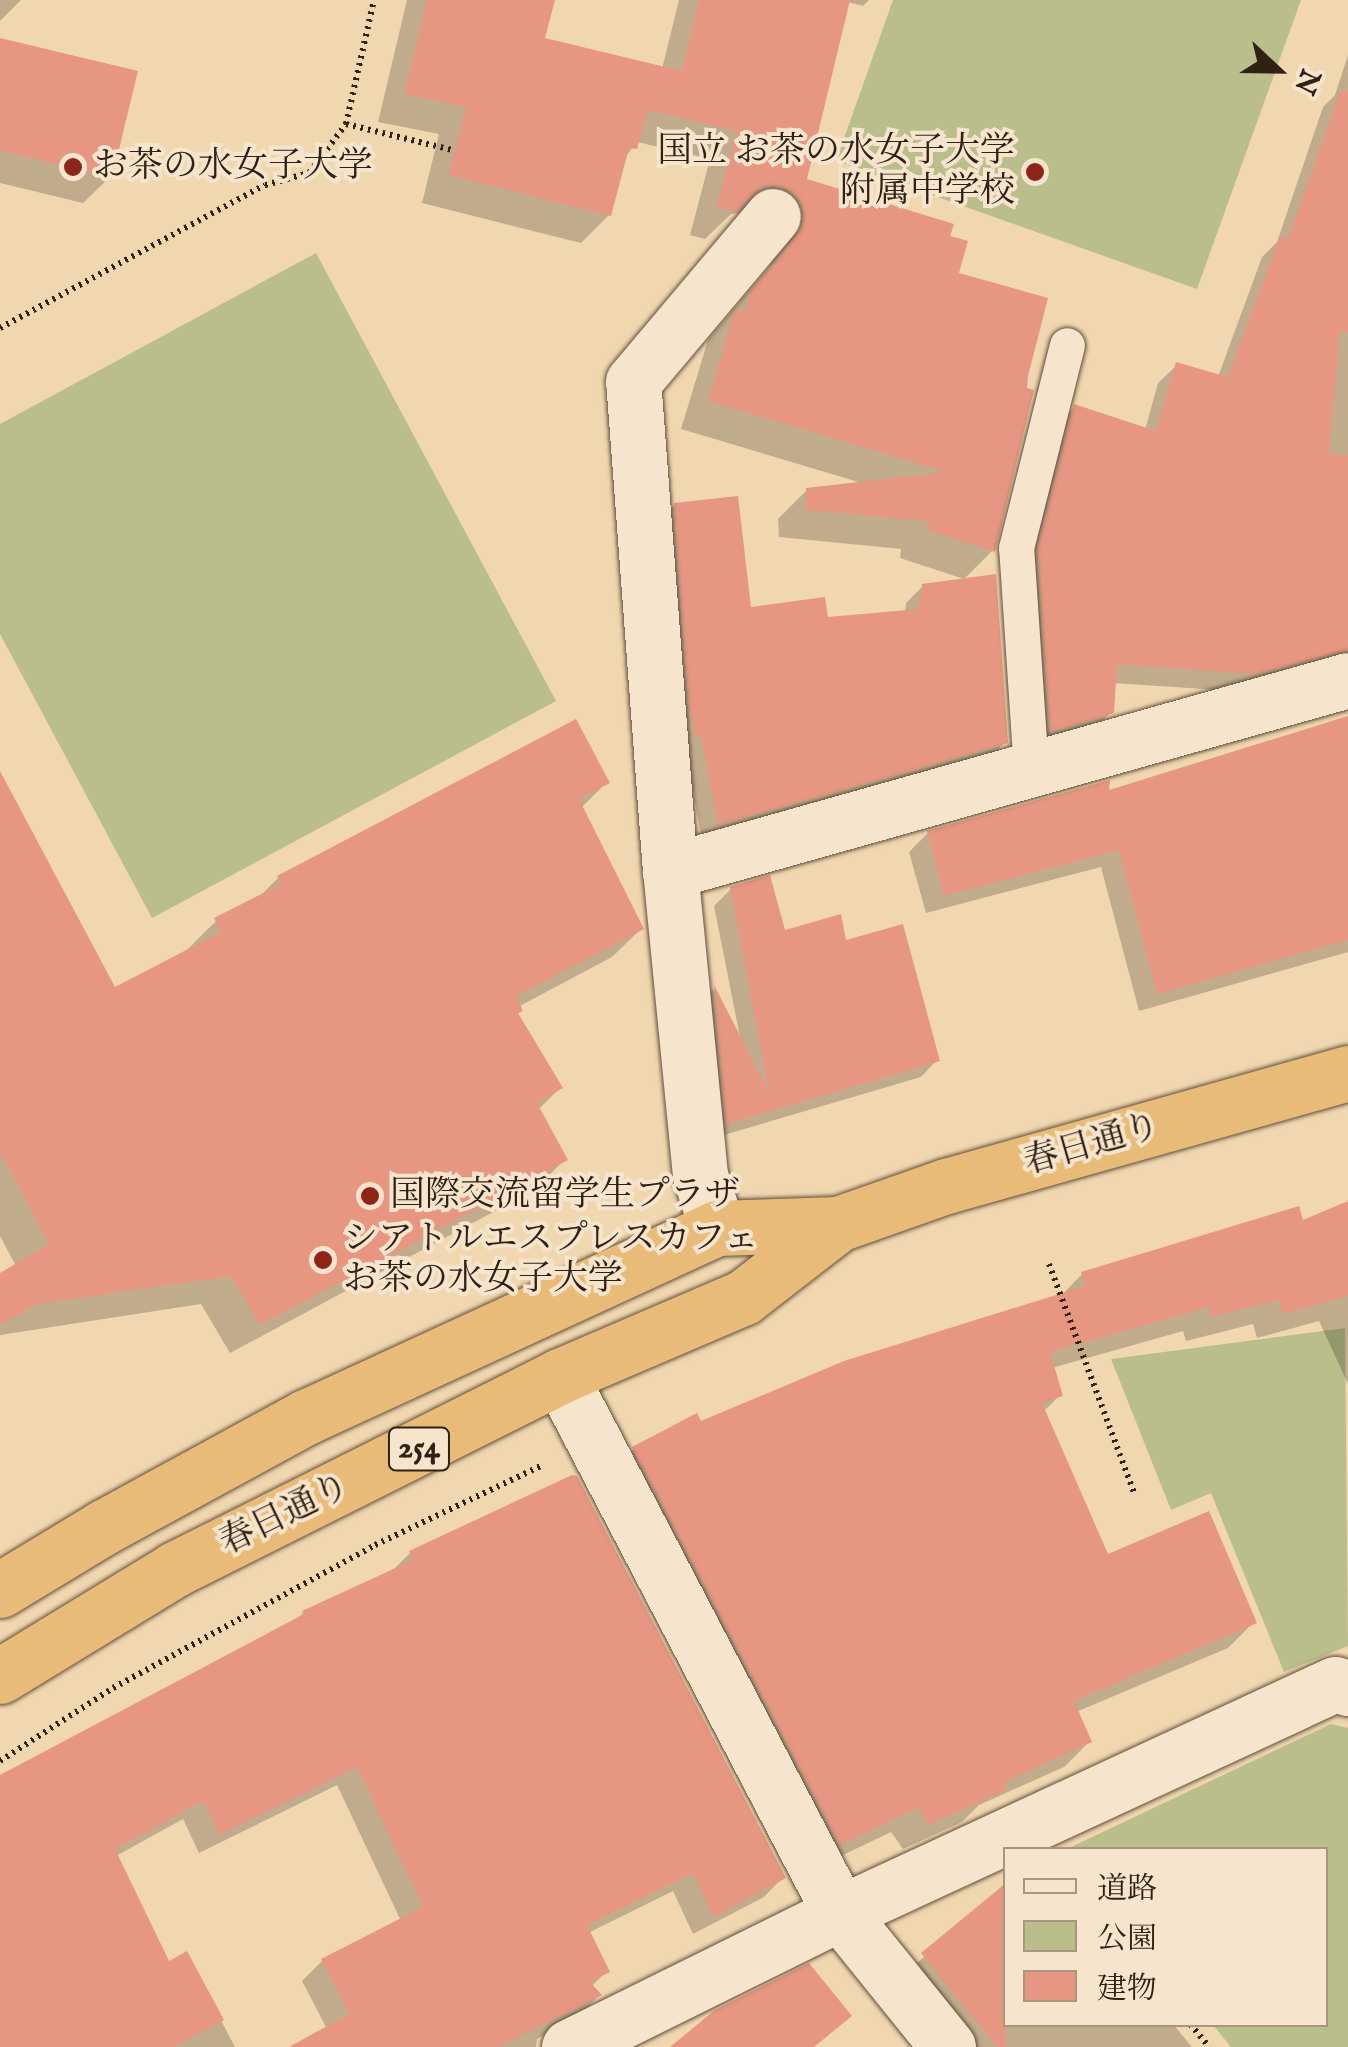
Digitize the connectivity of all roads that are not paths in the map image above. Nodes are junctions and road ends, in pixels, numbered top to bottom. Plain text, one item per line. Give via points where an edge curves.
1 (773, 216) dead end
2 (1066, 345) dead end
3 (1348, 680) edge
4 (1031, 771) junction
5 (670, 871) junction
6 (1348, 1073) edge
7 (838, 1224) junction
8 (717, 1228) junction
9 (560, 1376) junction
10 (0, 1590) edge
11 (0, 1676) edge
12 (1348, 1688) edge
13 (840, 1913) junction
14 (570, 2047) edge
15 (948, 2047) edge

1 - 5 street via 632,382
2 - 4 lane via 1016,548
3 - 4 street
4 - 5 street
5 - 8 street via 700,1174
6 - 7 highway, 春日通り / 254 via 946,1186
7 - 8 highway, 春日通り / 254
7 - 9 highway, 春日通り / 254 via 744,1297
8 - 10 highway, 春日通り / 254 via 306,1417
9 - 11 highway, 春日通り / 254 via 174,1569
9 - 13 street
12 - 13 street via 1334,1684
13 - 14 street
13 - 15 street

